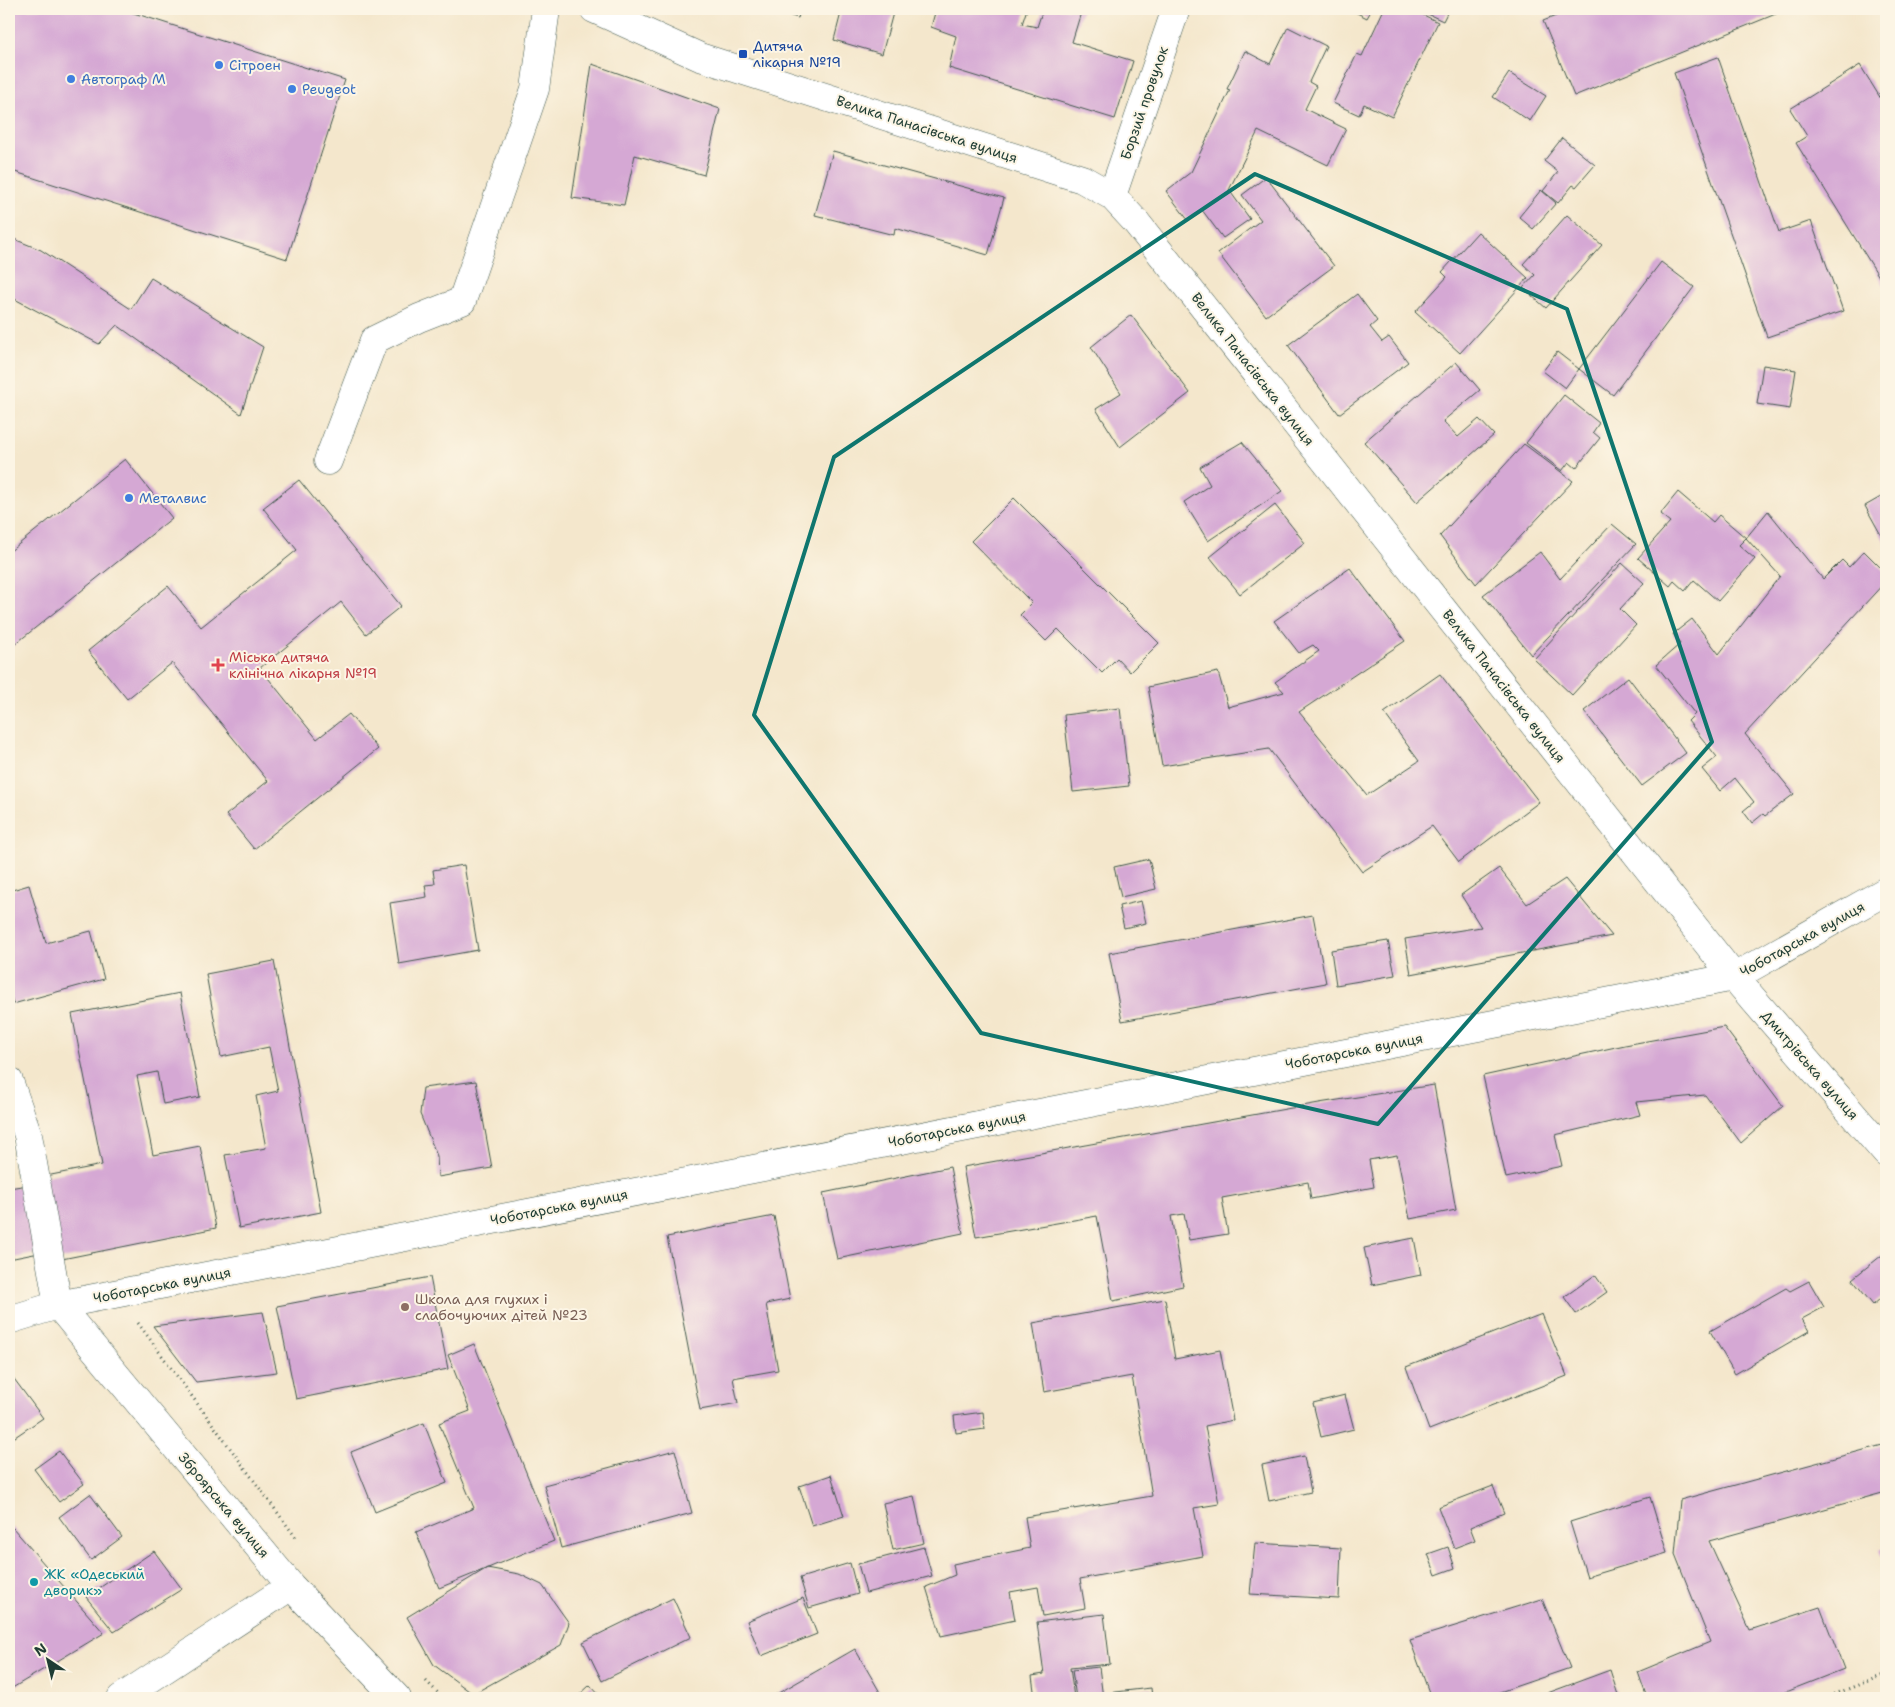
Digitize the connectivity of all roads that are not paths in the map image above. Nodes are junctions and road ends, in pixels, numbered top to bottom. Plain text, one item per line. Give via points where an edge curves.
1 (546, 9) edge
2 (1176, 9) edge
3 (600, 10) edge
4 (1112, 196) junction
5 (328, 461) dead end
6 (1886, 891) edge
7 (1734, 977) junction
8 (9, 1081) edge
9 (1886, 1153) edge
10 (58, 1305) junction
11 (9, 1320) edge
12 (291, 1586) junction
13 (121, 1698) edge
14 (397, 1698) edge

1 - 5 street via 535,89 462,301 374,340
2 - 4 street, Борзий провулок
3 - 4 street, Велика Панасівська вулиця via 700,57 1082,179
4 - 7 street, Велика Панасівська вулиця via 1160,252
6 - 7 street, Чоботарська вулиця
7 - 9 street, Дмитрівська вулиця
7 - 10 street, Чоботарська вулиця
8 - 10 street via 28,1136
10 - 11 street, Чоботарська вулиця
10 - 12 street, Зброярська вулиця
12 - 13 street
12 - 14 street, Зброярська вулиця

